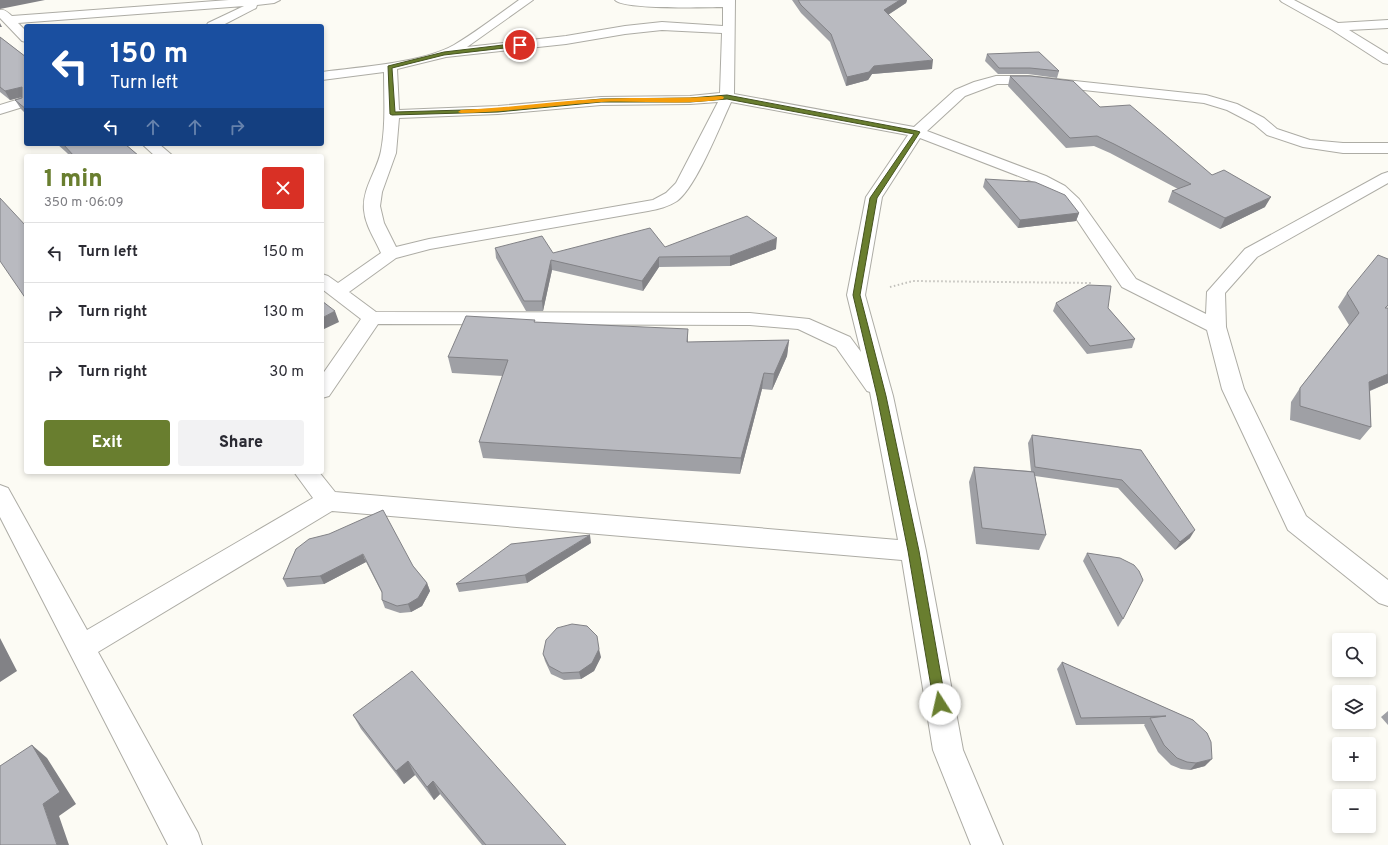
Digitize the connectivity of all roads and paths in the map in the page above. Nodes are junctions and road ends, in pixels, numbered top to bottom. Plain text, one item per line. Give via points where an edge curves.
1 (268, 0) edge
2 (527, 0) edge
3 (621, 0) edge
4 (1286, 0) edge
5 (730, 2) edge
6 (151, 5) edge
7 (3, 14) edge
8 (216, 24) edge
9 (1388, 24) edge
10 (1336, 27) junction
11 (729, 30) junction
12 (24, 36) edge
13 (444, 53) junction
14 (1388, 60) edge
15 (390, 67) junction
16 (324, 76) edge
17 (727, 97) junction
18 (24, 102) edge
19 (0, 110) edge
20 (392, 114) junction
21 (917, 132) junction
22 (152, 146) edge
23 (1388, 148) edge
24 (162, 154) edge
25 (1388, 177) edge
26 (390, 254) junction
27 (324, 282) edge
28 (1129, 283) junction
29 (337, 292) junction
30 (856, 295) junction
31 (372, 318) junction
32 (1216, 327) junction
33 (324, 388) edge
34 (882, 396) junction
35 (308, 474) edge
36 (0, 494) edge
37 (328, 501) junction
38 (914, 551) junction
39 (1388, 595) edge
40 (81, 648) junction
41 (186, 845) edge
42 (986, 845) edge

1 - 6 street
1 - 8 street
2 - 13 street via 457,48
3 - 5 street via 657,4
4 - 10 street
5 - 11 street
6 - 7 street
7 - 12 street
9 - 10 street
10 - 14 street
11 - 13 street via 656,26 566,40
11 - 17 street
13 - 15 street
15 - 16 street
15 - 20 street
17 - 20 street via 601,101 498,110
17 - 21 street
17 - 26 street via 683,185 675,195 664,202 428,244
18 - 19 street
20 - 26 street via 388,153 372,206
21 - 23 street via 960,93 996,80 1028,80 1206,99 1232,107 1259,121 1272,132 1308,144 1343,148
21 - 28 street via 1040,179 1059,189 1073,202
21 - 30 street via 874,198
22 - 24 street
25 - 32 street via 1251,253 1216,292
26 - 29 street
27 - 29 street
28 - 30 path via 913,281
28 - 32 street
29 - 31 street
30 - 34 street
31 - 33 street
31 - 34 street via 750,319 802,323 843,342
32 - 39 street via 1233,389 1297,523
34 - 38 street
35 - 37 street
36 - 40 street
37 - 38 street
37 - 40 street
38 - 42 street via 948,750
40 - 41 street

